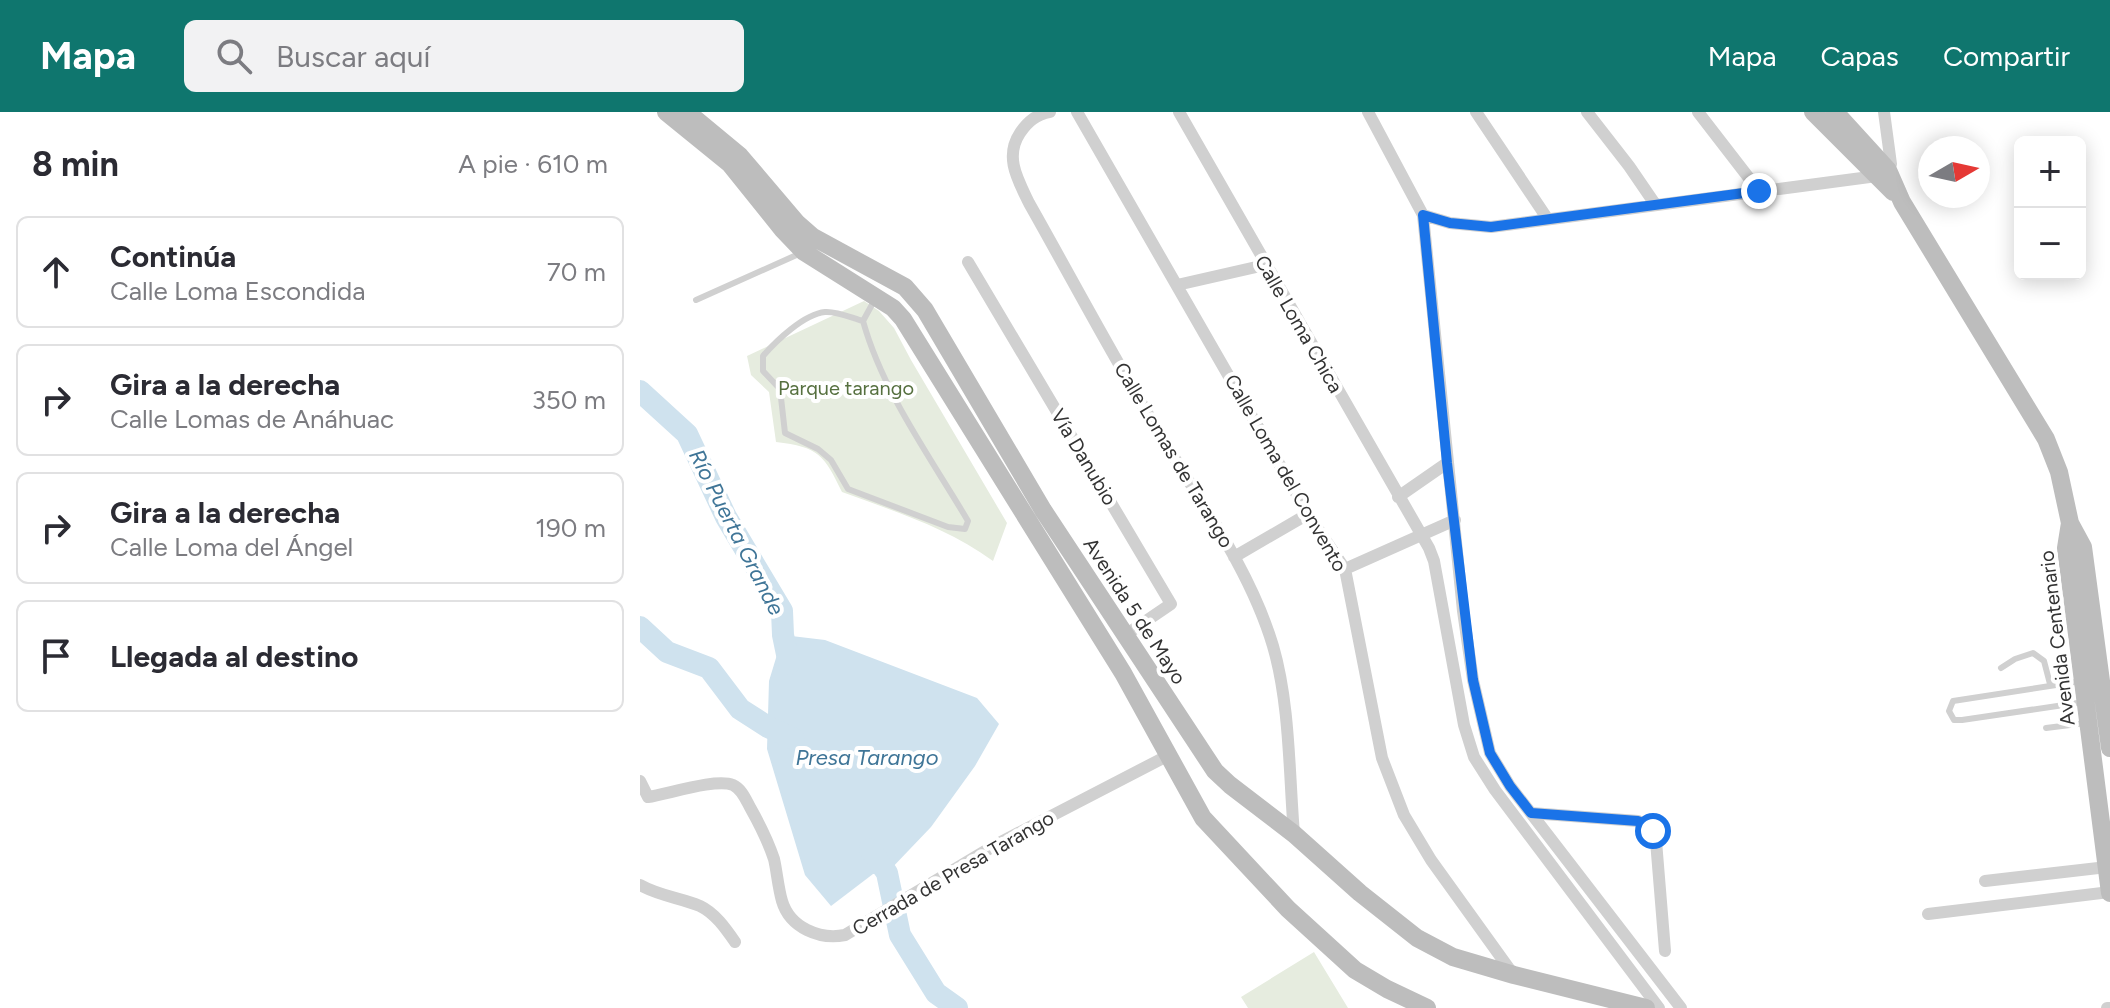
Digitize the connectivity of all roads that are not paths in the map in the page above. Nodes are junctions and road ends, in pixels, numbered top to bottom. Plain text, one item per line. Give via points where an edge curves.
1 (666, 112) edge
2 (687, 112) edge
3 (1050, 112) edge
4 (1077, 112) edge
5 (1179, 112) edge
6 (1368, 112) edge
7 (1476, 112) edge
8 (1587, 112) edge
9 (1698, 112) edge
10 (1813, 112) edge
11 (1835, 112) edge
12 (1884, 112) edge
13 (735, 160) junction
14 (1882, 173) junction
15 (1759, 191) junction
16 (1655, 204) junction
17 (1423, 215) junction
18 (1547, 218) junction
19 (804, 252) junction
20 (968, 262) dead end
21 (1265, 265) junction
22 (1177, 285) junction
23 (876, 297) junction
24 (696, 300) dead end
25 (863, 321) junction
26 (1447, 463) junction
27 (1398, 497) junction
28 (1308, 514) junction
29 (1455, 520) junction
30 (1421, 534) junction
31 (1234, 557) junction
32 (1345, 569) junction
33 (1124, 636) junction
34 (2001, 668) dead end
35 (2092, 679) junction
36 (2050, 684) junction
37 (2095, 701) junction
38 (2097, 721) junction
39 (2046, 728) dead end
40 (2110, 748) edge
41 (1167, 756) junction
42 (640, 781) edge
43 (1531, 813) junction
44 (1294, 834) junction
45 (2107, 867) junction
46 (1985, 881) dead end
47 (640, 885) edge
48 (2104, 893) edge
49 (1928, 914) dead end
50 (735, 942) dead end
51 (1665, 951) dead end
52 (1514, 975) junction
53 (1427, 1008) edge
54 (1646, 1008) edge
55 (1659, 1008) edge
56 (1681, 1008) edge

1 - 13 main road, Avenida 5 de Mayo
2 - 13 main road, Avenida 5 de Mayo
3 - 31 street, Calle Lomas de Tarango via 1033,117 1013,145 1015,173 1144,408
4 - 22 street, Calle Loma del Convento
5 - 21 street, Calle Loma Chica
6 - 17 street
7 - 18 street
8 - 16 street
9 - 15 street
10 - 14 main road, Avenida Centenario
11 - 14 main road, Avenida Centenario
12 - 14 street via 1892,158
13 - 19 main road, Avenida 5 de Mayo
13 - 33 main road, Avenida 5 de Mayo via 813,237 905,287 925,310
14 - 15 street
14 - 35 main road, Avenida Centenario via 2046,439 2070,523 2066,548
15 - 16 street
16 - 18 street
17 - 18 street via 1491,227
17 - 26 street
19 - 23 main road, Avenida 5 de Mayo
19 - 24 lane
20 - 33 street, Vía Danubio via 1171,604
21 - 22 street
21 - 27 street, Calle Loma Chica
22 - 28 street, Calle Loma del Convento
23 - 25 lane
23 - 41 main road, Avenida 5 de Mayo via 903,319 1123,673
25 - 25 lane via 907,418 968,521 965,529 848,489 831,460 782,429 782,396 763,371 763,356 777,340 818,314
26 - 27 street
26 - 29 street
27 - 30 street, Calle Loma Chica
28 - 31 street
28 - 32 street, Calle Loma del Convento
29 - 30 street
29 - 43 street via 1463,611 1482,724 1490,753
30 - 32 street
30 - 55 street, Calle Loma Chica via 1434,561 1455,685 1474,757
31 - 44 street, Calle Lomas de Tarango via 1274,649
32 - 52 street, Calle Loma del Convento via 1382,758 1404,815
33 - 44 main road, Avenida 5 de Mayo via 1215,771
34 - 36 lane via 2033,653 2044,661
35 - 36 lane
35 - 37 main road, Avenida Centenario
36 - 37 lane via 1953,701 1950,717 1962,720
37 - 38 main road, Avenida Centenario
38 - 39 lane
38 - 40 main road, Avenida Centenario
38 - 45 main road, Avenida Centenario
41 - 42 street, Cerrada de Presa Tarango via 997,844 845,935 831,938 802,927 782,904 766,837 741,791 721,783 648,797
41 - 53 main road, Avenida 5 de Mayo via 1203,818 1288,909 1355,970
43 - 51 street via 1647,825 1656,841
43 - 56 street
44 - 52 main road, Avenida 5 de Mayo via 1417,938 1453,957
45 - 46 street
45 - 48 main road, Avenida Centenario
47 - 50 street via 699,906
48 - 49 street
52 - 54 main road, Avenida 5 de Mayo

